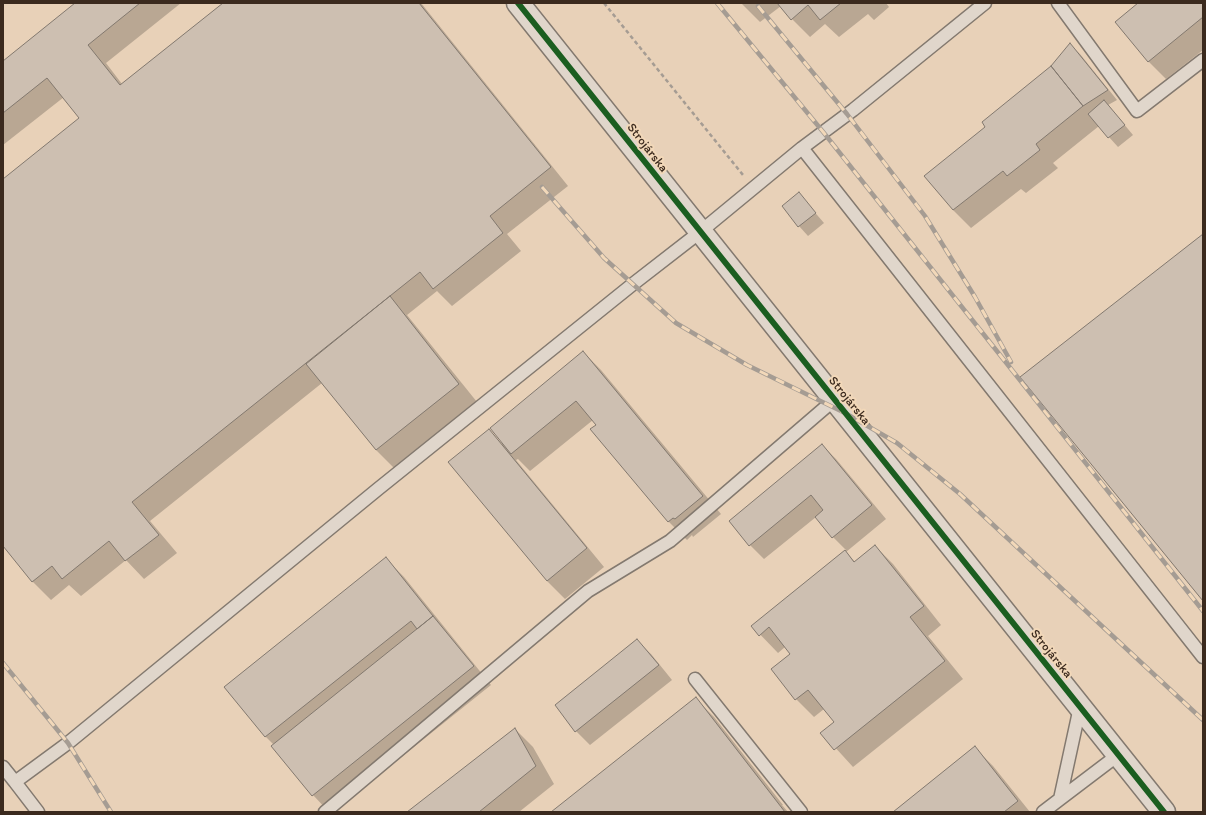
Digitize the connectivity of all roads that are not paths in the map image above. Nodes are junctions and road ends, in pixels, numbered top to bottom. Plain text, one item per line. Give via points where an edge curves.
1 (518, 3) edge
2 (985, 3) edge
3 (1058, 3) edge
4 (1203, 60) edge
5 (802, 148) junction
6 (700, 232) junction
7 (834, 400) junction
8 (1203, 657) edge
9 (695, 679) dead end
10 (1080, 707) junction
11 (1118, 755) junction
12 (3, 767) edge
13 (15, 782) junction
14 (1060, 799) junction
15 (38, 812) edge
16 (325, 812) edge
17 (801, 812) edge
18 (1043, 812) edge
19 (1164, 812) edge

1 - 6 street, Strojárska
2 - 5 lane
3 - 4 lane via 1137,111
5 - 6 lane
5 - 8 lane
6 - 7 street, Strojárska
6 - 13 lane via 372,494 68,743
7 - 10 street, Strojárska
7 - 16 lane via 670,541 588,591
9 - 17 lane
10 - 11 street, Strojárska
10 - 14 lane
11 - 14 lane
11 - 19 street, Strojárska
12 - 13 lane
13 - 15 lane
14 - 18 lane

